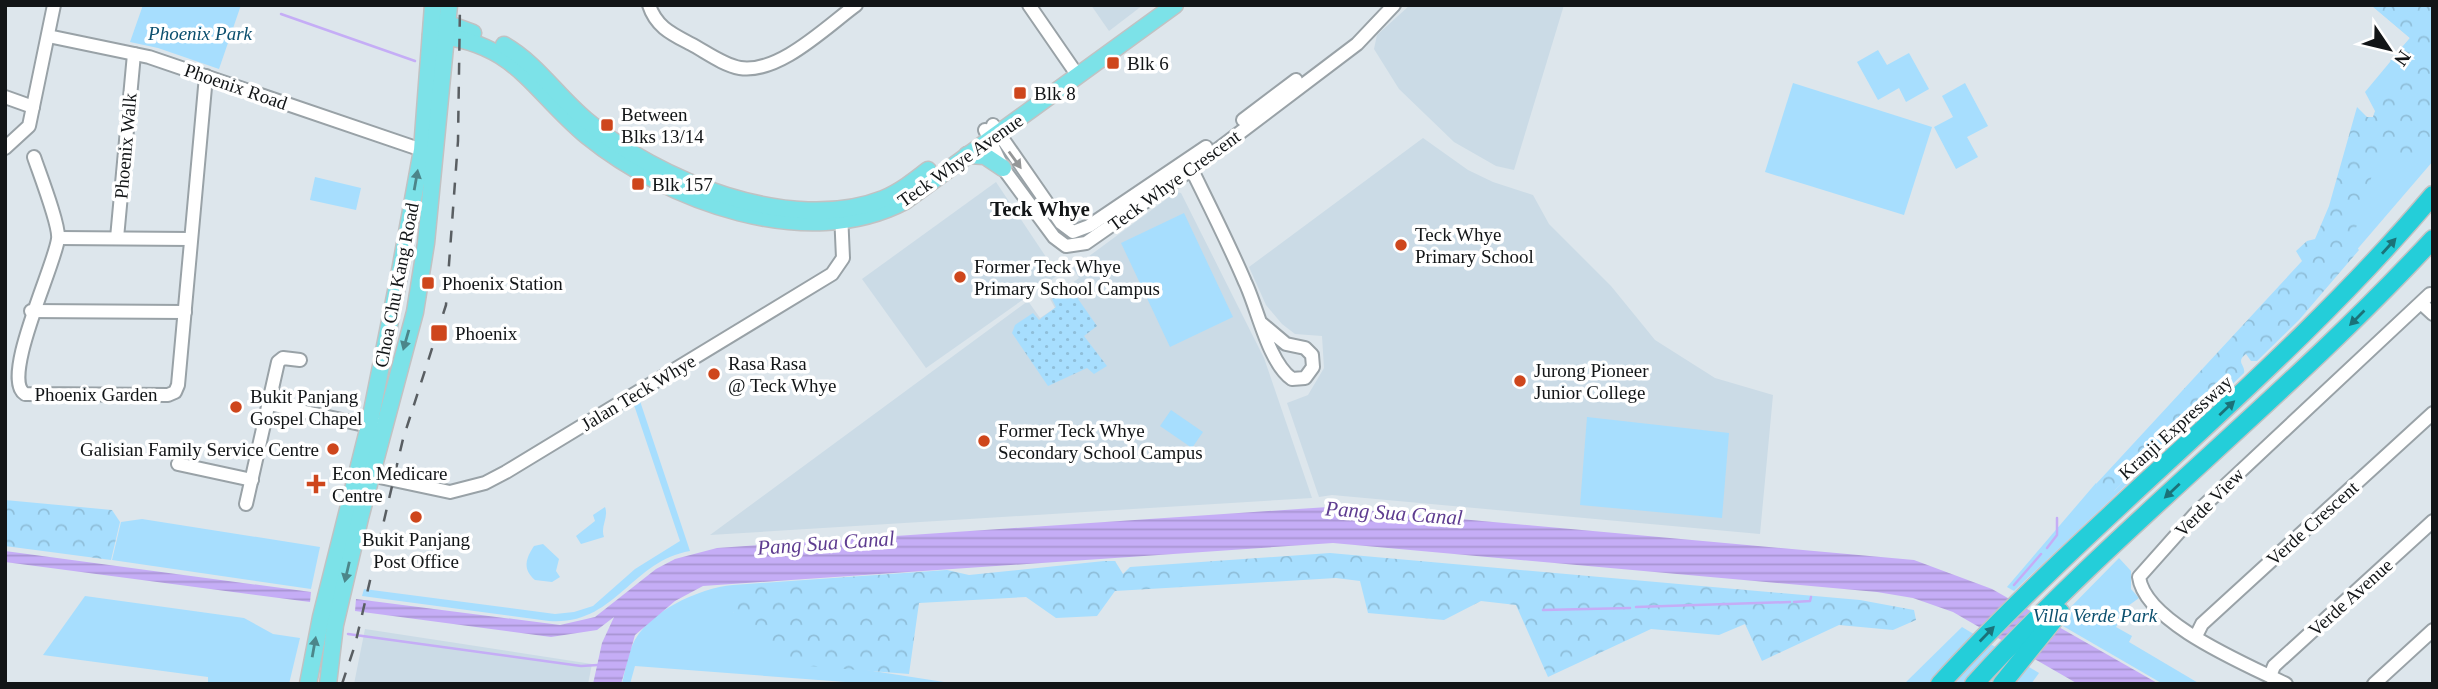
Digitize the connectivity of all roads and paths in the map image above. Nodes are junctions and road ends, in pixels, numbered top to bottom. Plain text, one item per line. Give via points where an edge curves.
1 (54, 5) edge
2 (433, 5) edge
3 (449, 5) edge
4 (649, 5) edge
5 (856, 5) edge
6 (1029, 5) edge
7 (1157, 5) edge
8 (1175, 5) edge
9 (1391, 9) edge
10 (439, 30) junction
11 (48, 36) junction
12 (465, 39) junction
13 (134, 54) junction
14 (442, 64) junction
15 (1075, 72) junction
16 (206, 76) junction
17 (5, 97) edge
18 (33, 107) junction
19 (992, 132) junction
20 (5, 148) edge
21 (422, 150) junction
22 (967, 155) junction
23 (34, 157) dead end
24 (1190, 164) junction
25 (1003, 167) junction
26 (2433, 195) edge
27 (841, 215) junction
28 (59, 237) junction
29 (117, 238) junction
30 (191, 239) junction
31 (2433, 239) edge
32 (422, 264) junction
33 (400, 271) junction
34 (393, 307) junction
35 (31, 311) junction
36 (185, 312) junction
37 (415, 312) junction
38 (2433, 314) edge
39 (1261, 323) junction
40 (300, 360) dead end
41 (390, 399) junction
42 (269, 404) junction
43 (2433, 413) edge
44 (369, 426) junction
45 (178, 464) dead end
46 (370, 475) junction
47 (252, 480) junction
48 (246, 504) dead end
49 (2433, 521) edge
50 (2131, 530) junction
51 (2433, 630) edge
52 (2196, 636) junction
53 (2270, 676) junction
54 (308, 684) edge
55 (328, 684) edge
56 (1940, 684) edge
57 (1974, 684) edge
58 (2002, 684) edge
59 (2286, 684) edge
60 (2374, 684) edge

1 - 11 street
2 - 10 main road, Choa Chu Kang Road
3 - 10 main road, Choa Chu Kang Road
4 - 5 street via 653,18 669,32 721,61 750,68 777,62
6 - 15 street
7 - 15 main road, Teck Whye Avenue
8 - 15 main road, Teck Whye Avenue
9 - 24 street, Teck Whye Crescent
10 - 12 main road, Teck Whye Avenue
10 - 14 main road, Choa Chu Kang Road
10 - 21 main road, Choa Chu Kang Road
10 - 27 main road, Teck Whye Avenue via 497,41 516,52 586,121 668,173 748,201
11 - 13 street, Phoenix Road
11 - 18 street
12 - 14 main road
12 - 27 main road, Teck Whye Avenue via 516,65 585,134 660,184 721,209 787,220
13 - 16 street, Phoenix Road
13 - 29 street, Phoenix Walk
14 - 32 main road, Choa Chu Kang Road
15 - 19 main road, Teck Whye Avenue
16 - 21 street, Phoenix Road
16 - 30 street, Phoenix Garden
17 - 18 street
18 - 20 street via 29,126
19 - 22 main road, Teck Whye Avenue
19 -> 24 street, Teck Whye Crescent via 1061,223 1073,232
19 - 25 street, Teck Whye Crescent
19 - 27 main road, Teck Whye Avenue via 898,191
33 -> 21 main road, Choa Chu Kang Road
22 - 25 main road via 985,156
22 - 27 main road, Teck Whye Avenue via 891,208
23 - 28 street
24 - 25 street, Teck Whye Crescent via 1086,243 1074,246 1054,237
24 - 39 street
56 -> 26 highway, Kranji Expressway via 2012,607 2344,295
27 - 46 street, Jalan Teck Whye via 843,258 832,274 506,472 450,492
28 - 29 street
28 - 35 street, Phoenix Garden
29 - 30 street
30 - 36 street, Phoenix Garden
31 -> 50 highway via 2353,323
32 - 33 main road via 412,282 404,281
32 - 37 main road, Choa Chu Kang Road
33 - 34 main road, Choa Chu Kang Road
34 - 37 main road via 400,296 410,293
34 - 44 main road, Choa Chu Kang Road
35 - 36 street
35 - 36 street, Phoenix Garden via 15,385 24,394 175,392
37 -> 41 main road, Choa Chu Kang Road
38 - 52 street, Verde View via 2426,298 2196,513 2143,570 2141,587 2165,617
39 - 39 street via 1286,344 1309,351 1313,367 1305,378 1286,375
40 - 42 street via 280,359
41 - 44 street via 377,424
41 - 46 main road, Choa Chu Kang Road
42 - 44 street
42 - 47 street
43 - 52 street, Verde Crescent via 2202,624
54 -> 44 main road, Choa Chu Kang Road
45 - 47 street
46 -> 55 main road, Choa Chu Kang Road via 335,625
47 - 48 street
49 - 53 street, Verde Avenue via 2274,666
50 - 57 highway
50 - 58 highway
51 - 60 street
52 - 53 street, Verde View
53 - 59 street, Verde View

